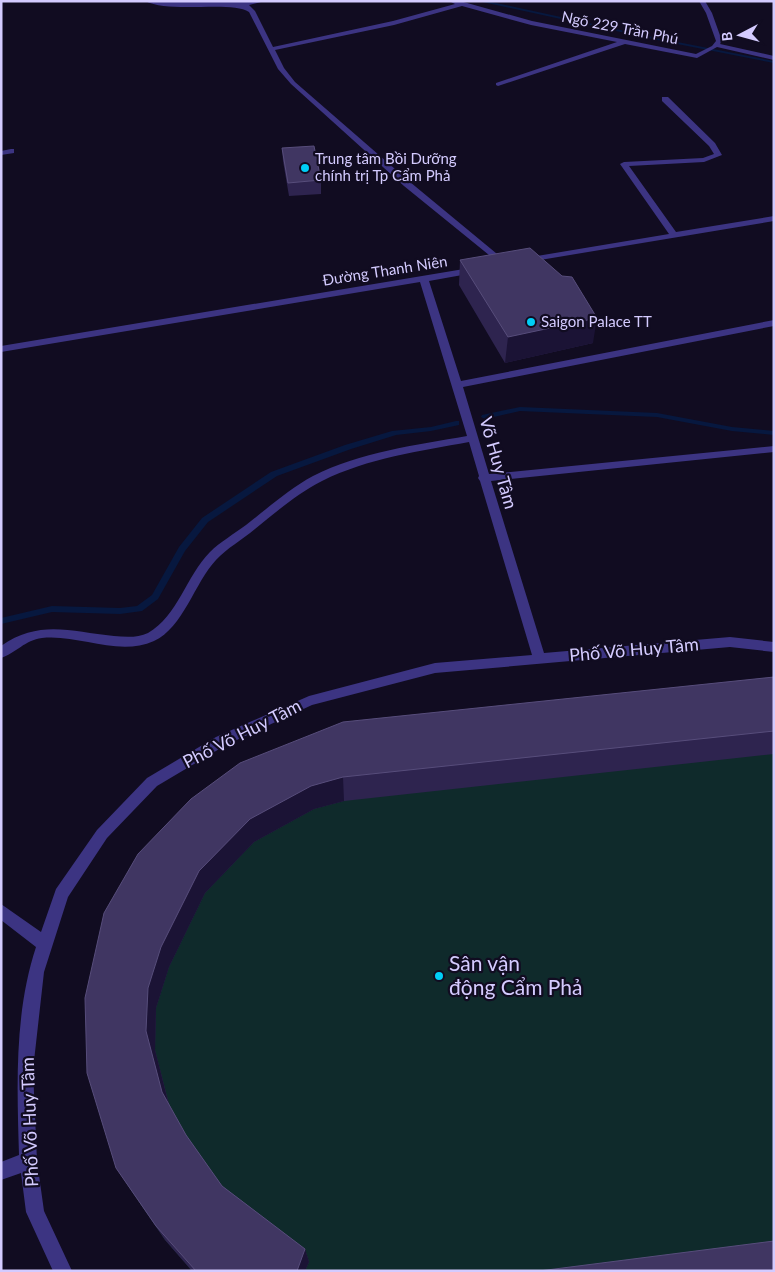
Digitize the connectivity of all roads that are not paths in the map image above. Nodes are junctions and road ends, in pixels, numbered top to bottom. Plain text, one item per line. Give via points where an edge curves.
1 (148, 1) edge
2 (262, 1) edge
3 (452, 1) edge
4 (702, 1) edge
5 (241, 2) edge
6 (461, 4) junction
7 (626, 41) junction
8 (715, 46) junction
9 (271, 49) junction
10 (774, 58) edge
11 (498, 84) dead end
12 (665, 99) dead end
13 (11, 150) dead end
14 (1, 153) edge
15 (774, 218) edge
16 (674, 235) junction
17 (496, 267) junction
18 (424, 279) junction
19 (774, 323) edge
20 (1, 349) edge
21 (458, 385) junction
22 (473, 438) junction
23 (774, 449) edge
24 (483, 478) junction
25 (774, 647) edge
26 (1, 653) edge
27 (539, 657) junction
28 (1, 911) edge
29 (44, 944) junction
30 (28, 1161) junction
31 (1, 1171) edge
32 (63, 1271) edge

1 - 5 street via 188,4
2 - 5 street
3 - 6 street, Ngõ 229 Trần Phú
4 - 8 street via 719,37 720,41
5 - 9 street via 252,11
6 - 7 street, Ngõ 229 Trần Phú via 531,23
6 - 9 street via 394,23
7 - 8 street, Ngõ 229 Trần Phú via 697,56
7 - 11 street
8 - 10 street
9 - 17 street via 292,83
12 - 16 street via 712,145 718,155 704,160 624,164
13 - 14 street
15 - 16 street, Đường Thanh Niên
16 - 17 street, Đường Thanh Niên
17 - 18 street, Đường Thanh Niên
18 - 20 street, Đường Thanh Niên
18 - 21 street, Võ Huy Tâm
19 - 21 street
21 - 22 street, Võ Huy Tâm
22 - 24 street, Võ Huy Tâm
22 - 26 street via 359,462 328,473 286,498 212,557 168,621 150,637 116,641 56,634 34,635
23 - 24 street
24 - 27 street, Võ Huy Tâm
25 - 27 street, Phố Võ Huy Tâm via 730,642
27 - 29 street, Phố Võ Huy Tâm via 436,668 308,701 221,741 152,782 102,834 61,894
28 - 29 street
29 - 30 street, Phố Võ Huy Tâm via 36,972 25,1070
30 - 31 street
30 - 32 street, Phố Võ Huy Tâm via 35,1212

